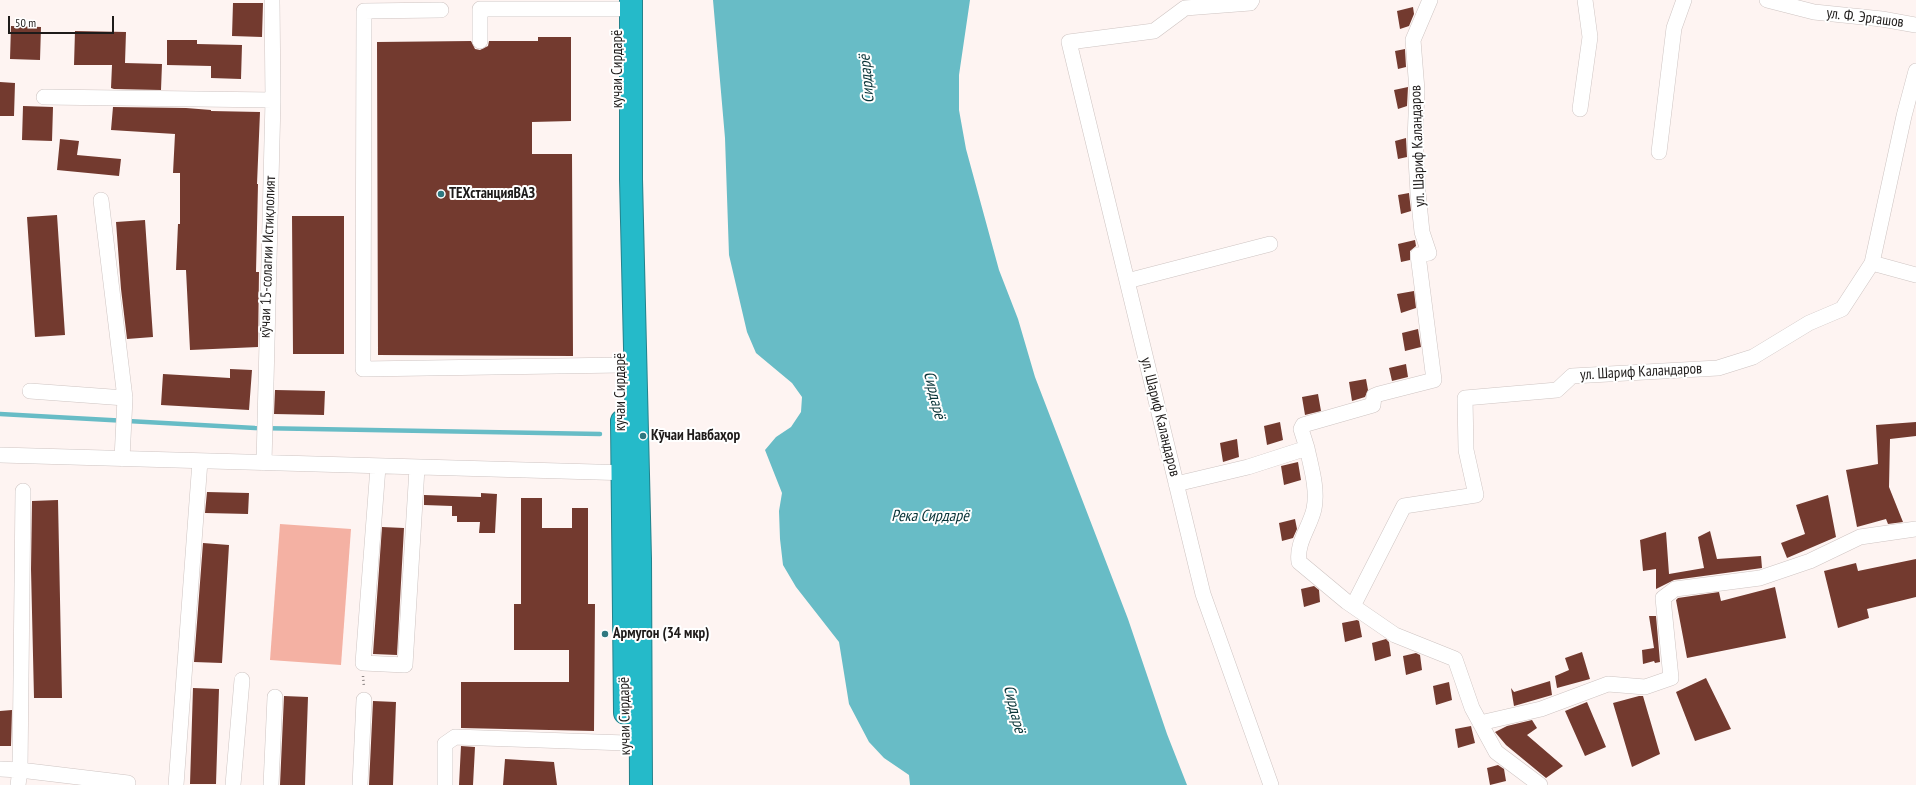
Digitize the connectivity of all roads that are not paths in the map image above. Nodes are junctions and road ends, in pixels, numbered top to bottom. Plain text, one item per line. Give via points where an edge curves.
1 (272, 0) edge
2 (1252, 0) edge
3 (1430, 0) edge
4 (1585, 0) edge
5 (1684, 0) edge
6 (1767, 0) edge
7 (625, 4) edge
8 (441, 10) dead end
9 (1916, 25) edge
10 (480, 41) dead end
11 (1916, 71) edge
12 (44, 97) dead end
13 (273, 100) junction
14 (1580, 109) dead end
15 (1659, 152) dead end
16 (101, 200) dead end
17 (1270, 244) dead end
18 (1872, 263) junction
19 (1916, 275) edge
20 (1127, 281) junction
21 (622, 365) junction
22 (30, 391) dead end
23 (125, 398) junction
24 (1307, 448) junction
25 (0, 455) edge
26 (122, 459) junction
27 (200, 461) junction
28 (264, 463) junction
29 (378, 467) junction
30 (417, 468) junction
31 (630, 473) junction
32 (1176, 484) junction
33 (23, 491) dead end
34 (1916, 529) edge
35 (1353, 606) junction
36 (242, 680) dead end
37 (275, 697) dead end
38 (364, 700) road end
39 (1480, 723) junction
40 (626, 743) junction
41 (0, 769) edge
42 (19, 778) edge
43 (69, 781) edge
44 (128, 783) dead end
45 (176, 785) edge
46 (233, 785) edge
47 (271, 785) edge
48 (360, 785) edge
49 (445, 785) edge
50 (626, 785) edge
51 (641, 785) edge
52 (1271, 785) edge
53 (1540, 785) edge

1 - 13 street, кӯчаи 15-солагии Истиқлолият
2 - 20 street, ул. Шариф Каландаров via 1250,3 1185,8 1154,31 1069,42
3 - 24 street, ул. Шариф Каландаров via 1412,40 1417,90 1414,141 1418,193 1422,232 1429,253 1418,255 1434,380 1379,394 1374,396 1373,405 1303,425 1301,429
4 - 14 street via 1590,37
5 - 15 street via 1674,28
6 - 9 street, ул. Ф. Эргашов via 1814,12
7 - 10 street via 480,9
7 - 21 highway, кучаи Сирдарё via 618,168
7 - 31 highway via 631,186
8 - 21 street via 364,11 363,369
11 - 18 street, ул. Шариф Каландаров
12 - 13 street
13 - 28 street, кӯчаи 15-солагии Истиқлолият
16 - 23 street
17 - 20 street
18 - 19 street
18 - 35 street, ул. Шариф Каландаров via 1842,309 1810,323 1753,357 1718,368 1572,376 1557,390 1465,398 1466,450 1476,495 1404,506
20 - 32 street, ул. Шариф Каландаров
21 - 31 highway, кучаи Сирдарё
22 - 23 street
23 - 26 street
24 - 32 street via 1248,467
24 - 35 street via 1316,494 1314,510 1298,553 1299,562
25 - 26 street
26 - 27 street
27 - 28 street
27 - 45 street
28 - 29 street
29 - 30 street
29 - 30 street via 363,663 405,665
30 - 31 street
31 - 40 highway, кучаи Сирдарё
31 - 51 highway
32 - 52 street, ул. Шариф Каландаров via 1202,594
33 - 42 street
34 - 39 street via 1860,537 1810,561 1760,578 1675,589 1663,598 1671,678 1645,687 1608,684 1541,709
35 - 39 street via 1395,635 1455,659
36 - 46 street
37 - 47 street
38 - 48 street
39 - 53 street via 1496,752
40 - 49 street via 455,737 445,744
40 - 50 highway, кучаи Сирдарё
41 - 42 street
42 - 43 street
43 - 44 street

